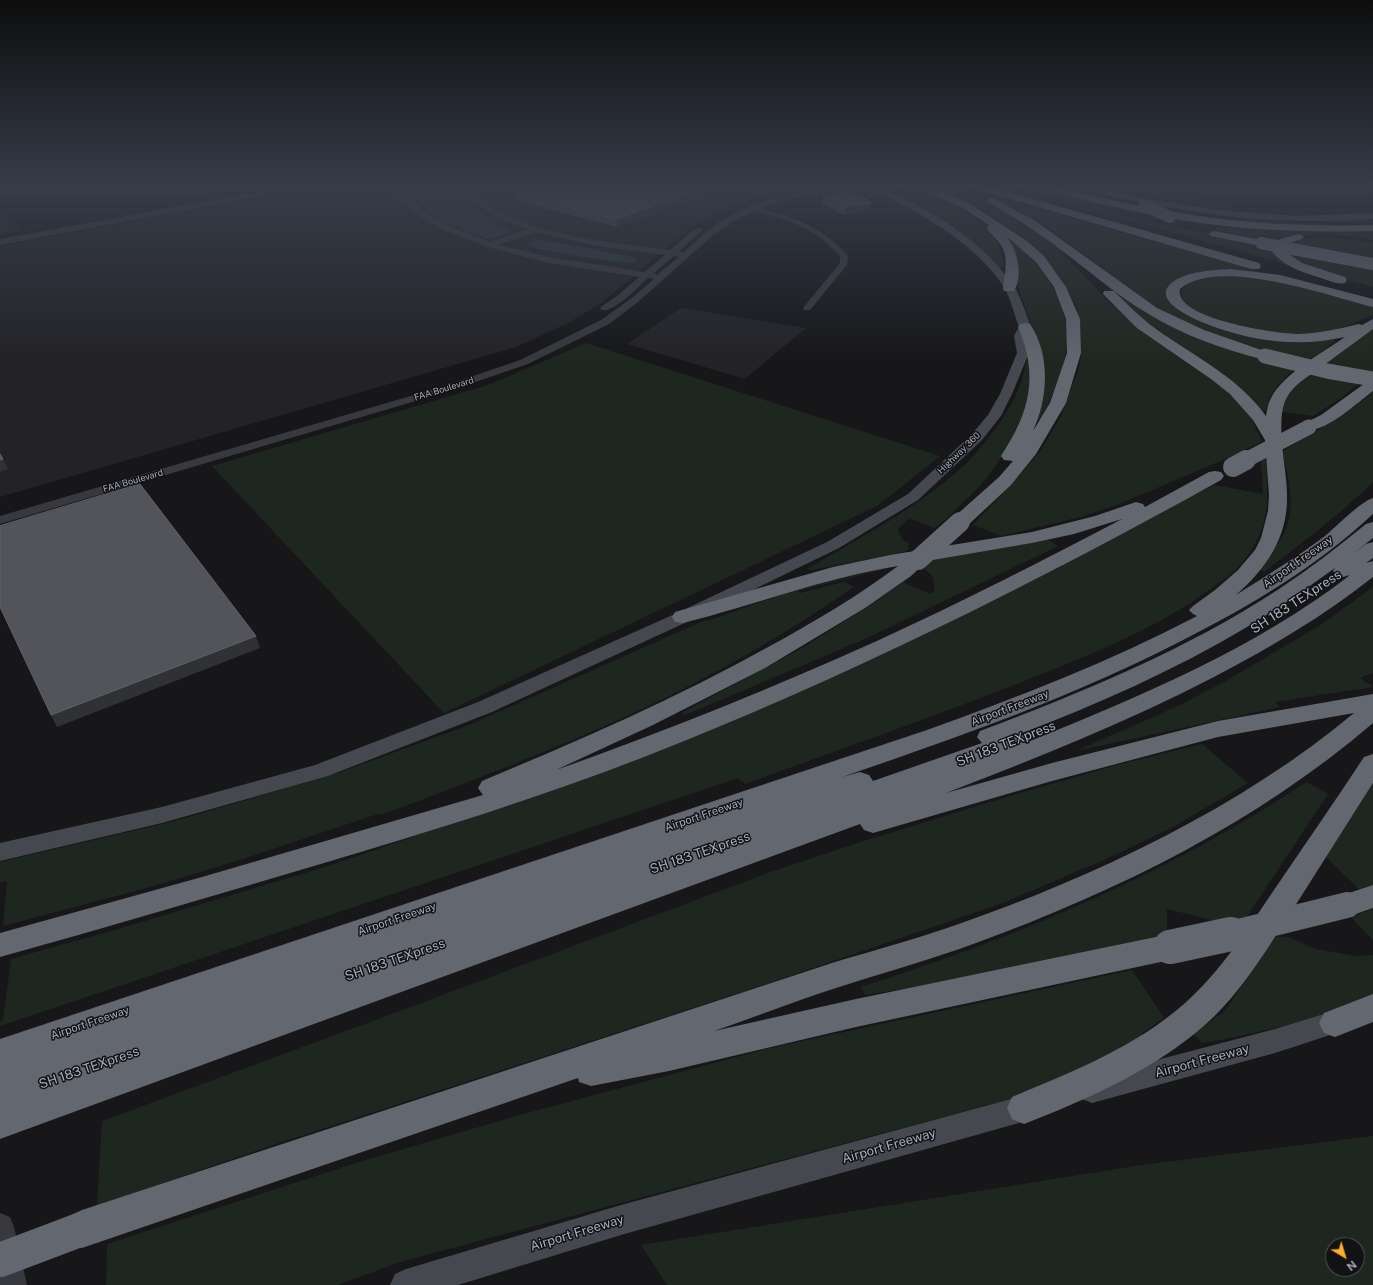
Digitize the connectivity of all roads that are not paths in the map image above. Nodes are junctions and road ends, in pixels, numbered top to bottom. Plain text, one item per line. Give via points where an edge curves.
1 (493, 244) edge
2 (610, 244) edge
3 (675, 244) edge
4 (681, 244) edge
5 (699, 244) edge
6 (832, 244) edge
7 (970, 244) edge
8 (1007, 244) edge
9 (1024, 244) edge
10 (1061, 244) edge
11 (1184, 244) edge
12 (1201, 244) edge
13 (1266, 244) edge
14 (1281, 244) edge
15 (490, 245) joint
16 (636, 248) junction
17 (1066, 248) junction
18 (671, 253) junction
19 (686, 255) junction
20 (1373, 264) edge
21 (606, 269) junction
22 (647, 275) junction
23 (662, 277) junction
24 (632, 287) junction
25 (1009, 288) junction
26 (1363, 294) edge
27 (807, 308) dead end
28 (1373, 323) edge
29 (1025, 327) junction
30 (543, 343) junction
31 (557, 347) junction
32 (1373, 379) edge
33 (1373, 384) edge
34 (1273, 439) junction
35 (204, 455) junction
36 (1224, 472) junction
37 (1373, 504) edge
38 (0, 508) edge
39 (0, 520) edge
40 (956, 520) junction
41 (1373, 528) edge
42 (1373, 548) edge
43 (1373, 567) edge
44 (683, 617) junction
45 (1088, 677) junction
46 (1373, 702) edge
47 (1373, 710) edge
48 (1373, 763) edge
49 (4, 850) edge
50 (710, 867) junction
51 (247, 875) junction
52 (1360, 901) edge
53 (0, 945) edge
54 (1373, 1009) edge
55 (1335, 1023) joint
56 (0, 1054) edge
57 (0, 1076) edge
58 (512, 1086) junction
59 (0, 1099) edge
60 (1024, 1108) junction
61 (0, 1122) edge
62 (0, 1227) edge
63 (0, 1260) edge
64 (13, 1285) edge
65 (406, 1285) edge

1 - 15 street
2 - 16 street
3 - 16 street
4 - 18 street, FAA Boulevard
5 - 19 street, FAA Boulevard
6 - 27 street via 844,256 844,263
7 - 25 main road
8 - 25 highway via 1012,272
9 - 40 highway via 1040,259 1057,282 1067,302 1073,319 1074,353 1058,403 1027,454 1005,481
10 - 17 highway
11 - 26 highway
12 - 26 highway
13 - 20 highway, bridge
14 - 26 highway via 1278,250 1285,257
15 - 21 street via 549,260
16 - 18 street
17 - 32 highway, bridge via 1137,301 1189,330 1265,356
17 - 34 highway via 1130,315 1235,391 1259,417
18 - 19 street
18 - 22 street, FAA Boulevard
19 - 23 street, FAA Boulevard
21 - 22 street
21 - 24 street via 627,278 633,283
22 - 23 street
22 - 24 street, FAA Boulevard
23 - 31 street, FAA Boulevard via 605,322
24 - 30 street, FAA Boulevard via 597,314
25 - 29 main road
26 - 28 highway via 1257,275 1213,274 1191,278 1176,286 1173,294 1183,307 1202,318 1262,335 1320,337
28 - 34 highway via 1303,373 1283,391 1277,402
29 - 40 highway via 1036,362 1038,379 1038,393 1030,418 1016,447 997,474
29 - 44 main road, Highway 360 via 1020,336 1023,353 994,416 977,437 913,497 833,545
30 - 31 street
30 - 35 street, FAA Boulevard via 461,374
31 - 35 street, FAA Boulevard via 524,362 442,390
33 - 36 highway, bridge via 1346,405 1309,427
34 - 45 highway via 1278,482 1275,526 1267,546 1255,564 1207,606 1144,638
35 - 38 street, FAA Boulevard
35 - 39 street, FAA Boulevard
36 - 44 highway via 1130,510 1087,524 1041,536 856,568
36 - 51 highway via 967,606 842,665 773,694 550,782 464,811
37 - 45 highway, Airport Freeway via 1327,543 1259,589 1156,646
40 - 51 highway, bridge via 918,560 892,580 822,626 750,668 675,706 458,802
41 - 57 highway, SH 183 TEXpress via 1310,577 1235,624 1136,675 1036,719 942,754 634,857
42 - 59 highway, SH 183 TEXpress via 1294,605 1221,648 1143,687 1049,728
43 - 50 highway via 1263,642 1168,692 1111,718 987,768
44 - 49 main road via 485,707 321,771 162,815
45 - 56 highway, Airport Freeway via 967,725
46 - 50 highway via 1218,729 1160,743
47 - 58 highway via 1346,734 1291,775 1175,842 1107,876 951,940 836,975
48 - 60 highway via 1245,958 1195,1014 1119,1066
50 - 61 highway
51 - 53 highway
52 - 58 highway, bridge via 1170,947 856,1013 669,1056
54 - 55 highway
55 - 60 main road, Airport Freeway
58 - 63 highway, bridge via 82,1229
60 - 65 main road, Airport Freeway via 621,1220
62 - 64 street

